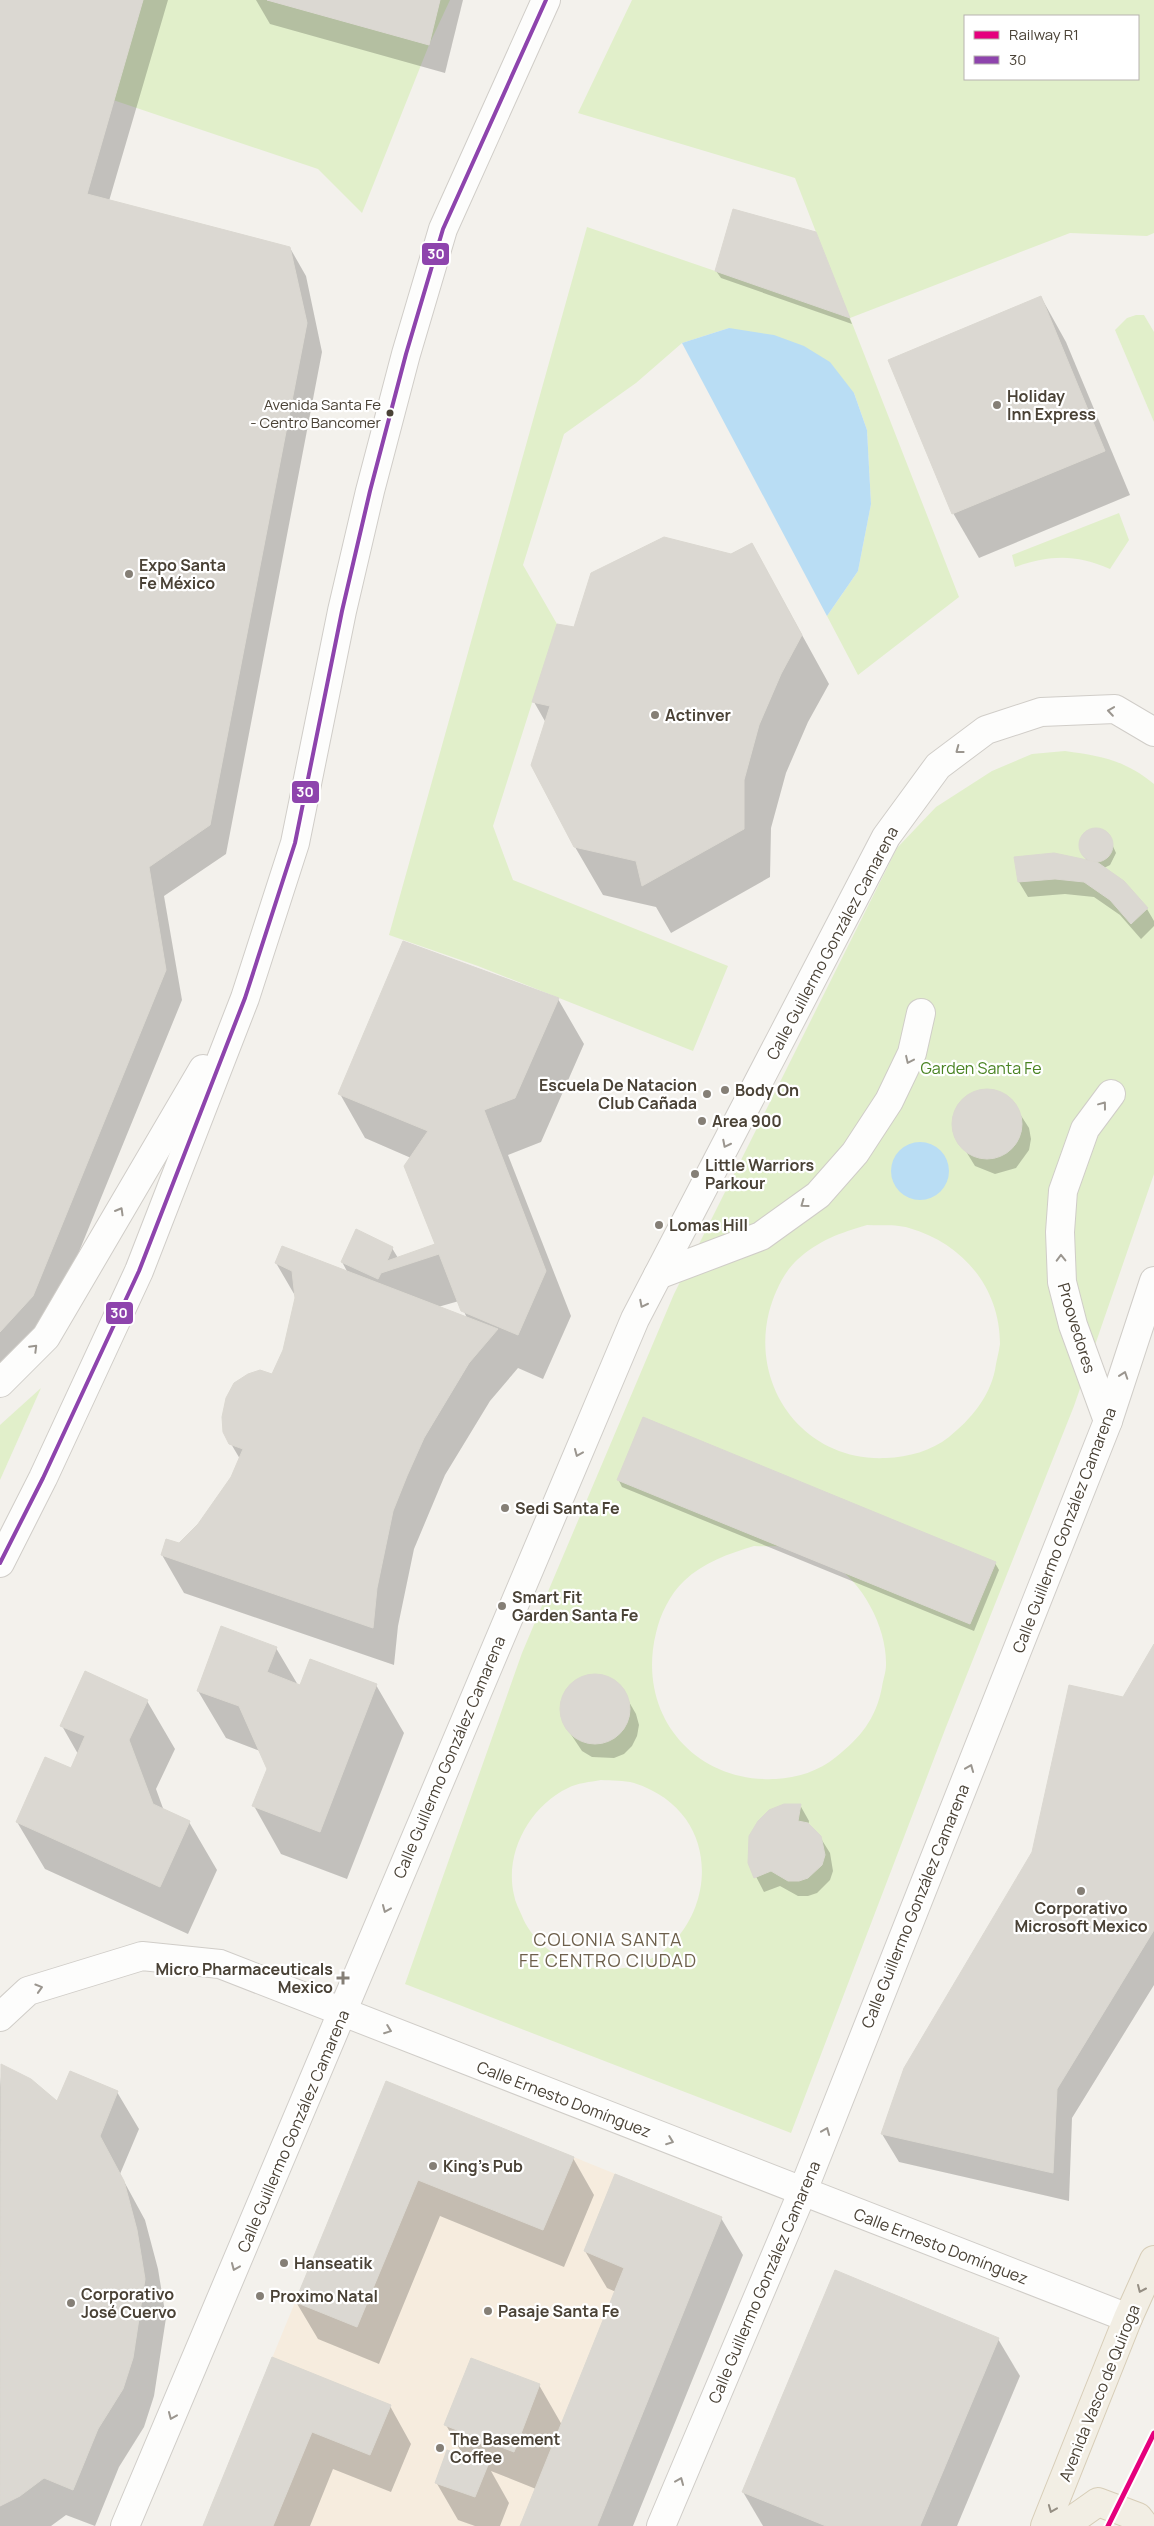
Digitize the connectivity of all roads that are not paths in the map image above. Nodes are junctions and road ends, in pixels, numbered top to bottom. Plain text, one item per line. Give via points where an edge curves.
1 (546, 0) edge
2 (1154, 732) edge
3 (245, 998) junction
4 (921, 1013) dead end
5 (1111, 1094) dead end
6 (658, 1275) junction
7 (1154, 1281) edge
8 (0, 1383) edge
9 (1108, 1421) junction
10 (0, 1563) edge
11 (343, 2012) junction
12 (0, 2017) edge
13 (802, 2192) junction
14 (1154, 2260) edge
15 (1128, 2318) junction
16 (125, 2526) edge
17 (661, 2526) edge
18 (1045, 2526) edge
19 (1064, 2526) edge
20 (1145, 2526) edge

1 - 3 street via 443,229 368,500 295,843
2 -> 6 street, Calle Guillermo González Camarena via 1114,709 1040,712 986,730 938,766 886,837
8 -> 3 street via 46,1337
3 - 10 street via 139,1271
4 -> 6 street via 912,1053 889,1101 855,1154 818,1194 762,1236
9 -> 5 street, Proovedores via 1072,1325 1064,1290 1060,1232 1063,1191 1085,1129
6 -> 11 street, Calle Guillermo González Camarena via 628,1337
9 -> 7 street, Calle Guillermo González Camarena
13 -> 9 street, Calle Guillermo González Camarena
12 -> 11 street, Calle Ernesto Domínguez via 28,1991 142,1956 220,1964
11 -> 13 street, Calle Ernesto Domínguez
11 -> 16 street, Calle Guillermo González Camarena
13 - 15 street, Calle Ernesto Domínguez
17 -> 13 street, Calle Guillermo González Camarena
14 -> 15 main road, Avenida Vasco de Quiroga
15 -> 18 main road, Avenida Vasco de Quiroga
19 - 20 main road via 1098,2502 1138,2517

